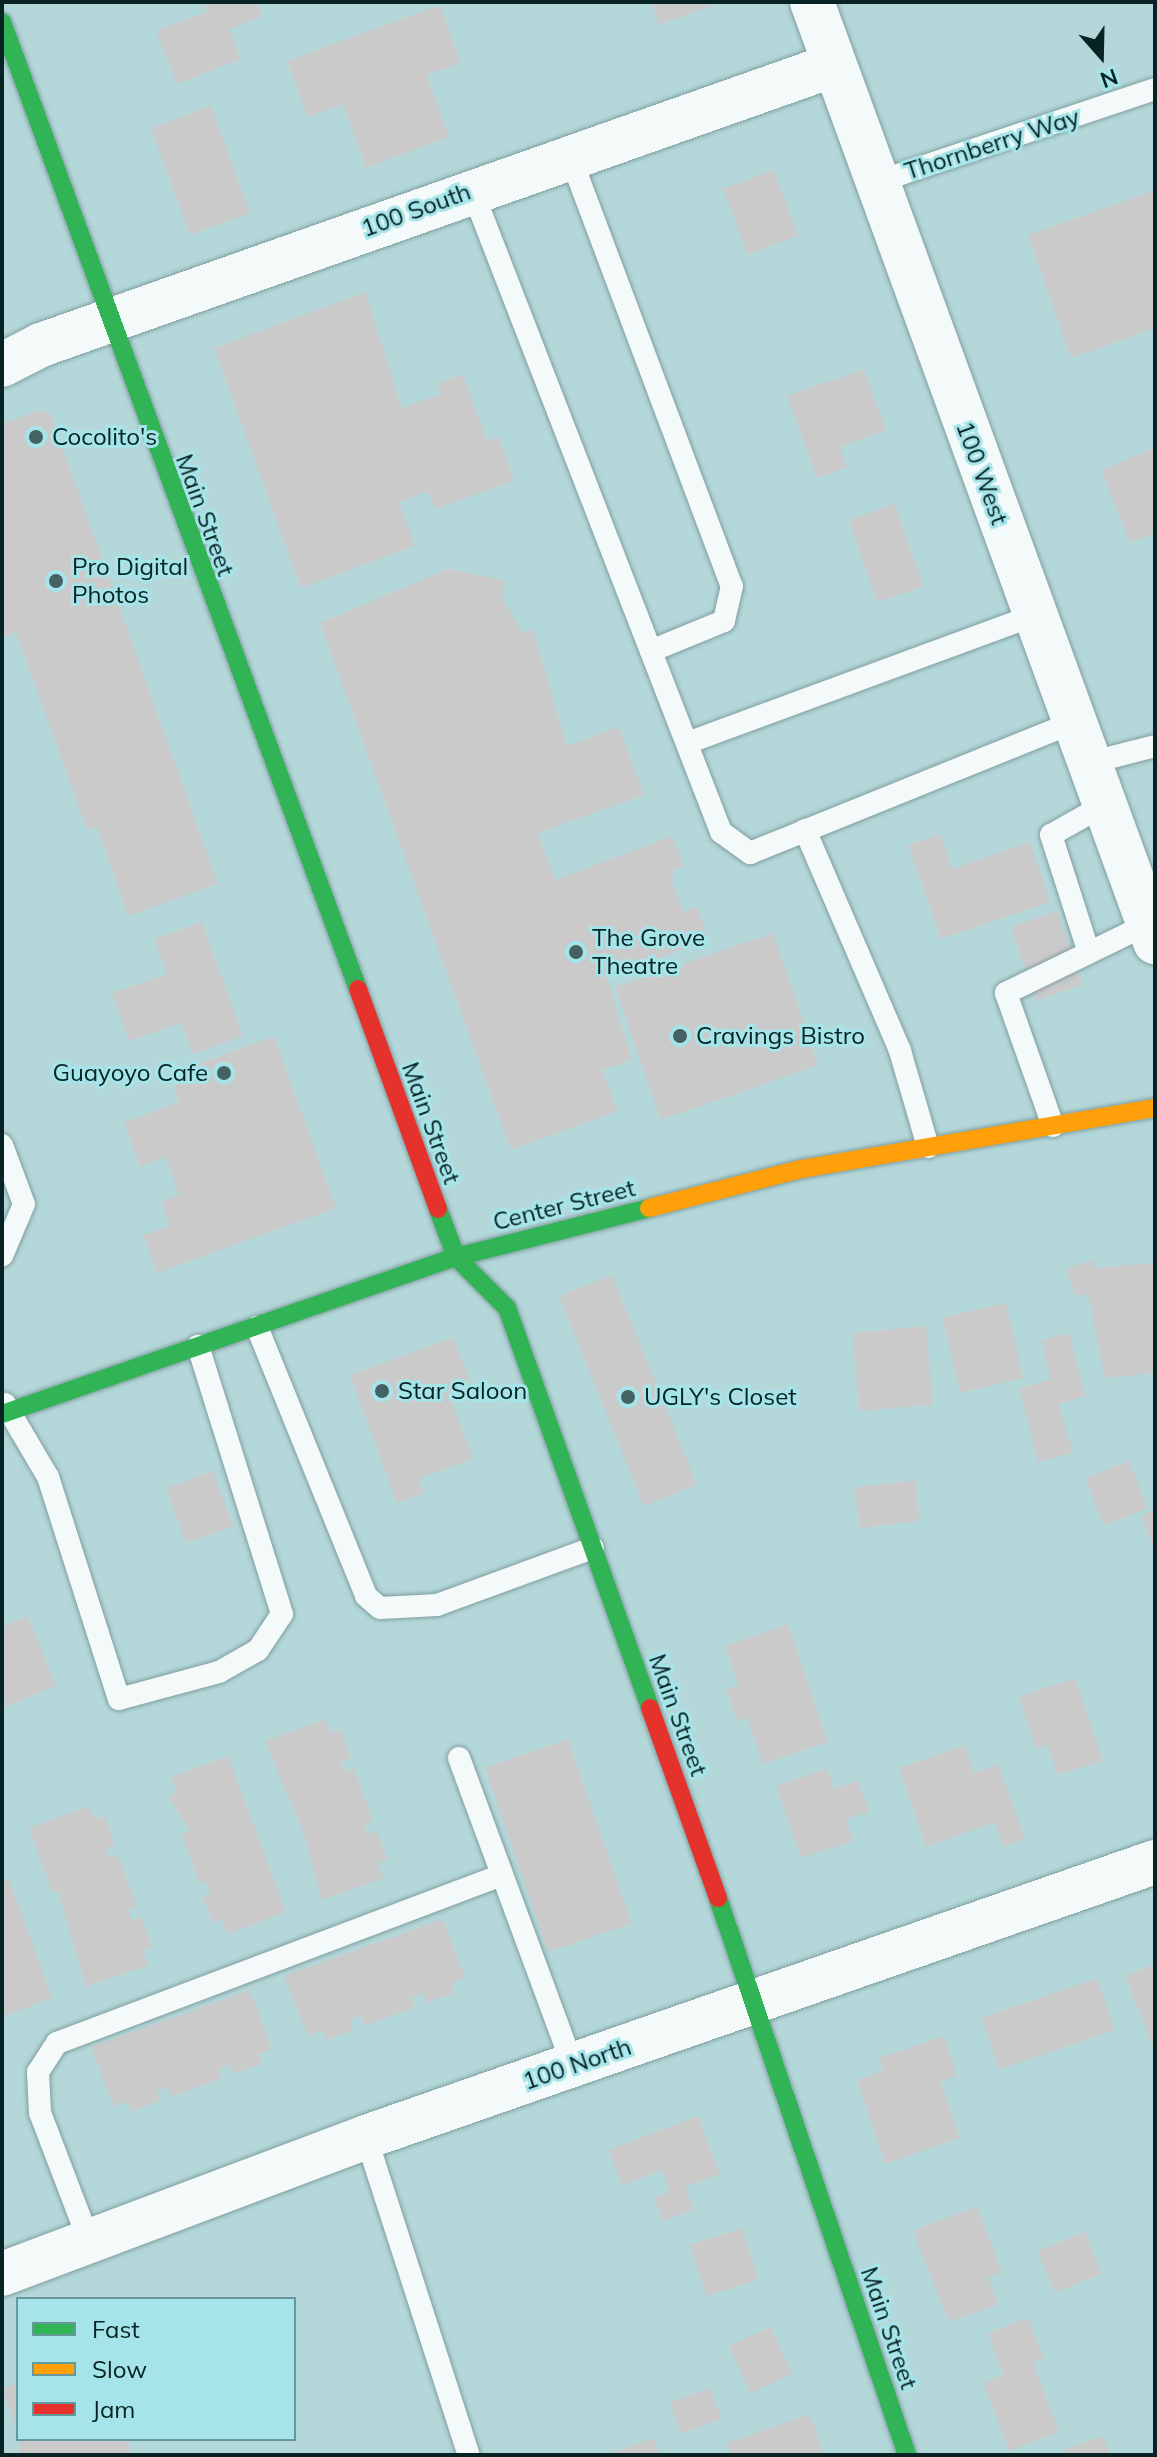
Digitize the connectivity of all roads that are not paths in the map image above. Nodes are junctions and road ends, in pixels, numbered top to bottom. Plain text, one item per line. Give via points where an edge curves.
1 (812, 2) edge
2 (2, 22) edge
3 (834, 65) junction
4 (1155, 89) edge
5 (570, 156) junction
6 (874, 183) junction
7 (472, 190) junction
8 (108, 322) junction
9 (2, 365) edge
10 (1034, 615) junction
11 (651, 651) junction
12 (1074, 722) junction
13 (687, 743) junction
14 (1155, 746) edge
15 (1089, 763) junction
16 (1104, 805) junction
17 (805, 830) junction
18 (1153, 929) edge
19 (1088, 950) junction
20 (1155, 1108) edge
21 (1053, 1126) junction
22 (2, 1145) edge
23 (928, 1147) junction
24 (2, 1256) edge
25 (456, 1257) junction
26 (257, 1327) junction
27 (198, 1346) junction
28 (4, 1407) edge
29 (593, 1548) junction
30 (459, 1758) dead end
31 (1155, 1862) edge
32 (500, 1876) junction
33 (756, 2004) junction
34 (573, 2067) junction
35 (366, 2137) junction
36 (89, 2241) junction
37 (2, 2274) edge
38 (469, 2455) edge
39 (907, 2455) edge

1 - 3 street, 100 West
2 - 8 street, Main Street
3 - 5 street, 100 South
3 - 6 street, 100 West
4 - 6 lane, Thornberry Way
5 - 7 street, 100 South
5 - 11 lane via 732,586 724,621
6 - 10 street, 100 West
7 - 8 street, 100 South
7 - 11 lane
8 - 9 street, 100 South
8 - 25 street, Main Street
10 - 12 street, 100 West
10 - 13 lane
11 - 13 lane
12 - 15 street, 100 West
12 - 17 lane
13 - 17 lane via 721,832 750,853
14 - 15 lane
15 - 16 street, 100 West
16 - 18 street, 100 West
16 - 19 lane via 1051,835
17 - 23 lane via 900,1051
18 - 19 lane
19 - 21 lane via 1006,993
20 - 21 street, Center Street
21 - 23 street, Center Street
22 - 24 lane via 24,1204
23 - 25 street, Center Street via 801,1169
25 - 26 street, Center Street
25 - 29 street, Main Street via 507,1308
26 - 27 street, Center Street
26 - 29 lane via 366,1596 380,1608 437,1605
27 - 28 street, Center Street
27 - 28 lane via 282,1614 258,1650 219,1672 119,1699 48,1477
29 - 33 street, Main Street
30 - 32 lane
31 - 33 street, 100 North
32 - 34 lane
32 - 36 lane via 57,2043 38,2072 40,2113
33 - 34 street, 100 North
33 - 39 street, Main Street
34 - 35 street, 100 North
35 - 36 street, 100 North
35 - 38 lane
36 - 37 street, 100 North

